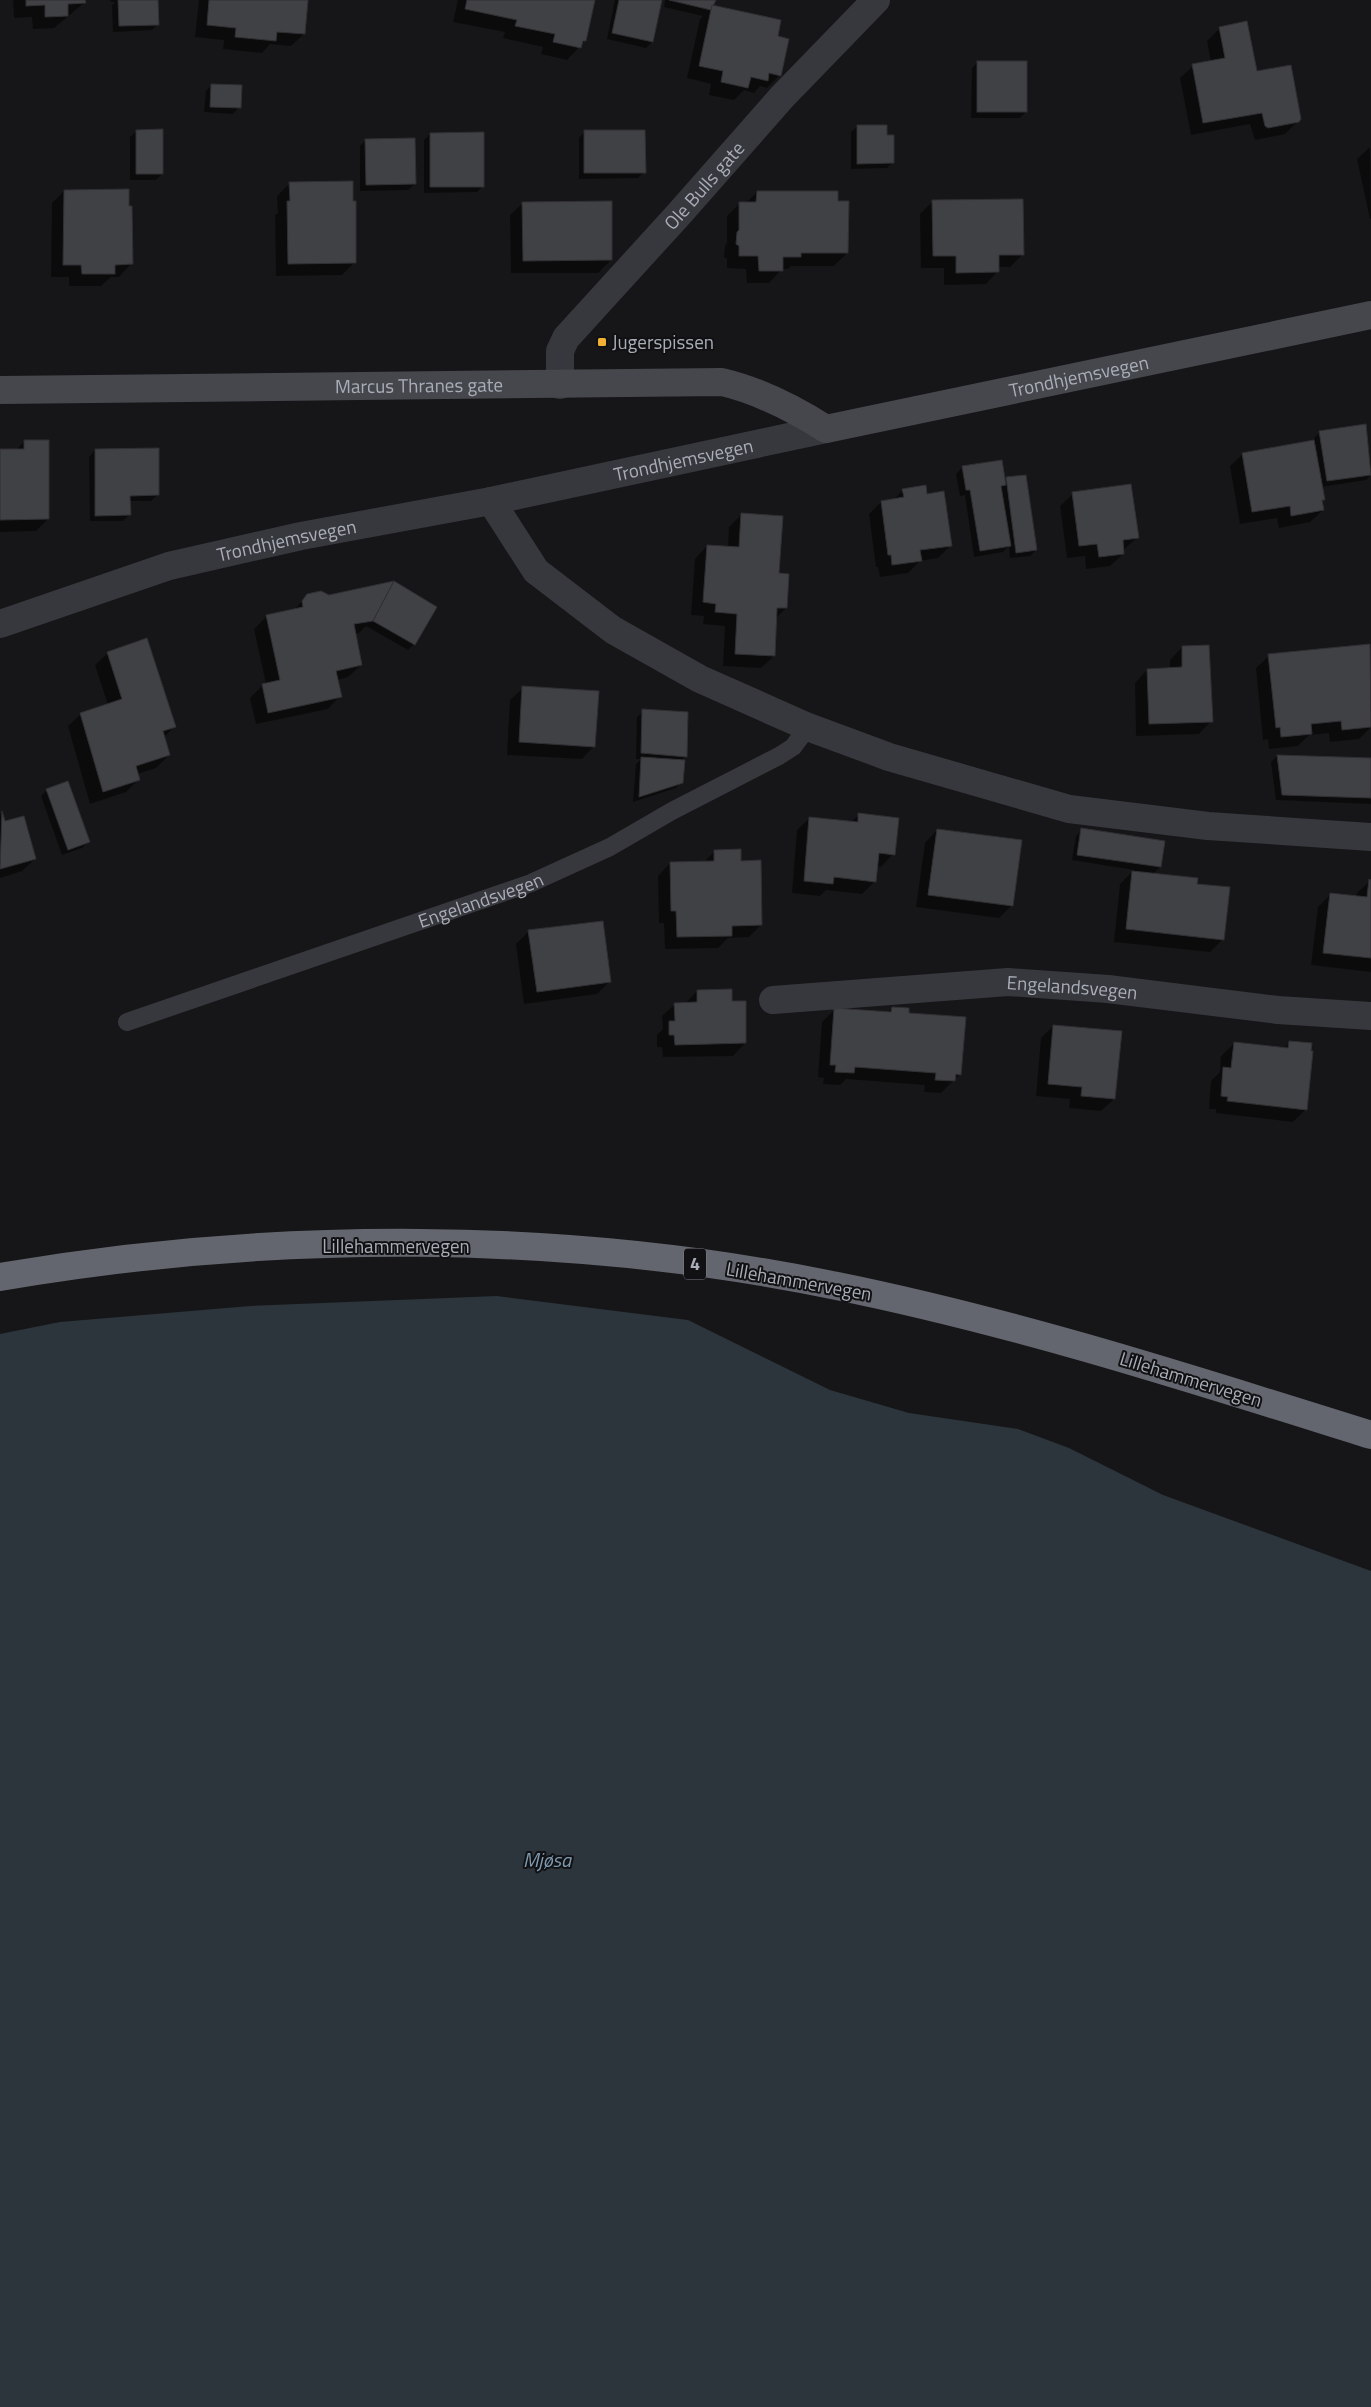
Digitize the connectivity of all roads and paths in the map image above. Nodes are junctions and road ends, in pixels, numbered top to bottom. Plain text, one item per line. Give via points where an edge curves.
1 (876, 0) edge
2 (1371, 315) edge
3 (560, 385) junction
4 (0, 390) edge
5 (826, 429) junction
6 (492, 501) junction
7 (0, 624) edge
8 (808, 727) junction
9 (1371, 837) edge
10 (773, 1000) dead end
11 (1371, 1016) edge
12 (127, 1022) dead end
13 (0, 1277) edge
14 (1371, 1436) edge

1 - 3 street, Ole Bulls gate via 782,97 566,338 560,351
2 - 5 main road, Trondhjemsvegen
3 - 4 main road, Marcus Thranes gate
3 - 5 main road, Marcus Thranes gate via 722,382 747,388 794,408
5 - 6 street, Trondhjemsvegen
6 - 7 street, Trondhjemsvegen via 301,536 170,566
6 - 8 street via 536,571 613,630 700,679
8 - 9 street via 889,758 1069,808 1208,826
8 - 12 lane, Engelandsvegen via 793,747 780,756 610,847 531,883
10 - 11 street, Engelandsvegen via 1008,982 1108,989 1278,1010
13 - 14 highway, Lillehammervegen / 4 via 65,1266 207,1251 359,1243 610,1253 728,1268 931,1306 1182,1376

